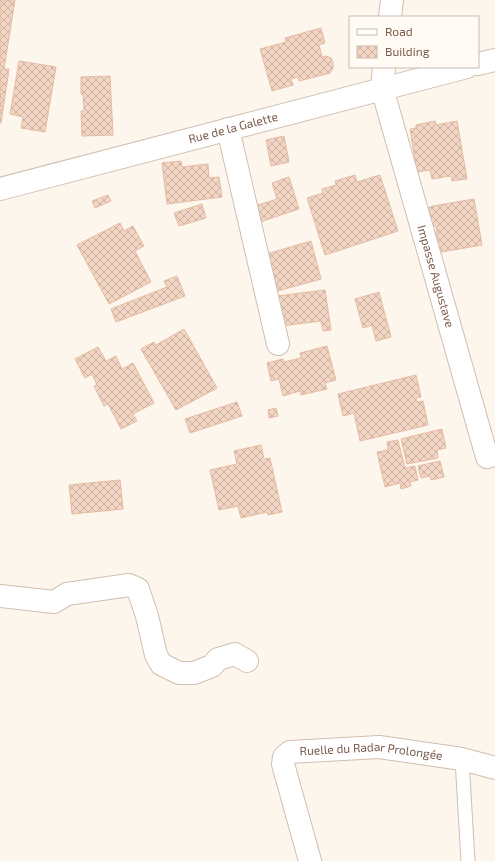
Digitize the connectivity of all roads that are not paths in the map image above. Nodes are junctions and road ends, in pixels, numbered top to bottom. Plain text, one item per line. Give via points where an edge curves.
1 (392, 0) edge
2 (390, 16) edge
3 (495, 60) edge
4 (479, 64) edge
5 (384, 68) edge
6 (463, 68) edge
7 (382, 88) junction
8 (228, 129) junction
9 (0, 189) edge
10 (278, 344) dead end
11 (495, 455) edge
12 (0, 596) edge
13 (247, 661) dead end
14 (462, 759) junction
15 (495, 768) edge
16 (310, 861) edge
17 (468, 861) edge

1 - 2 street
3 - 4 street
5 - 7 street
6 - 7 street, Rue de la Galette
7 - 8 street, Rue de la Galette
7 - 11 street, Impasse Augustave via 487,457
8 - 9 street, Rue de la Galette
8 - 10 street
12 - 13 street via 54,602 67,594 129,585 138,589 156,655 161,664 179,673 194,673 212,666 218,659 235,654
14 - 15 street, Ruelle du Radar Prolongée
14 - 16 street, Ruelle du Radar Prolongée via 379,747 290,752 284,757 283,764
14 - 17 lane

